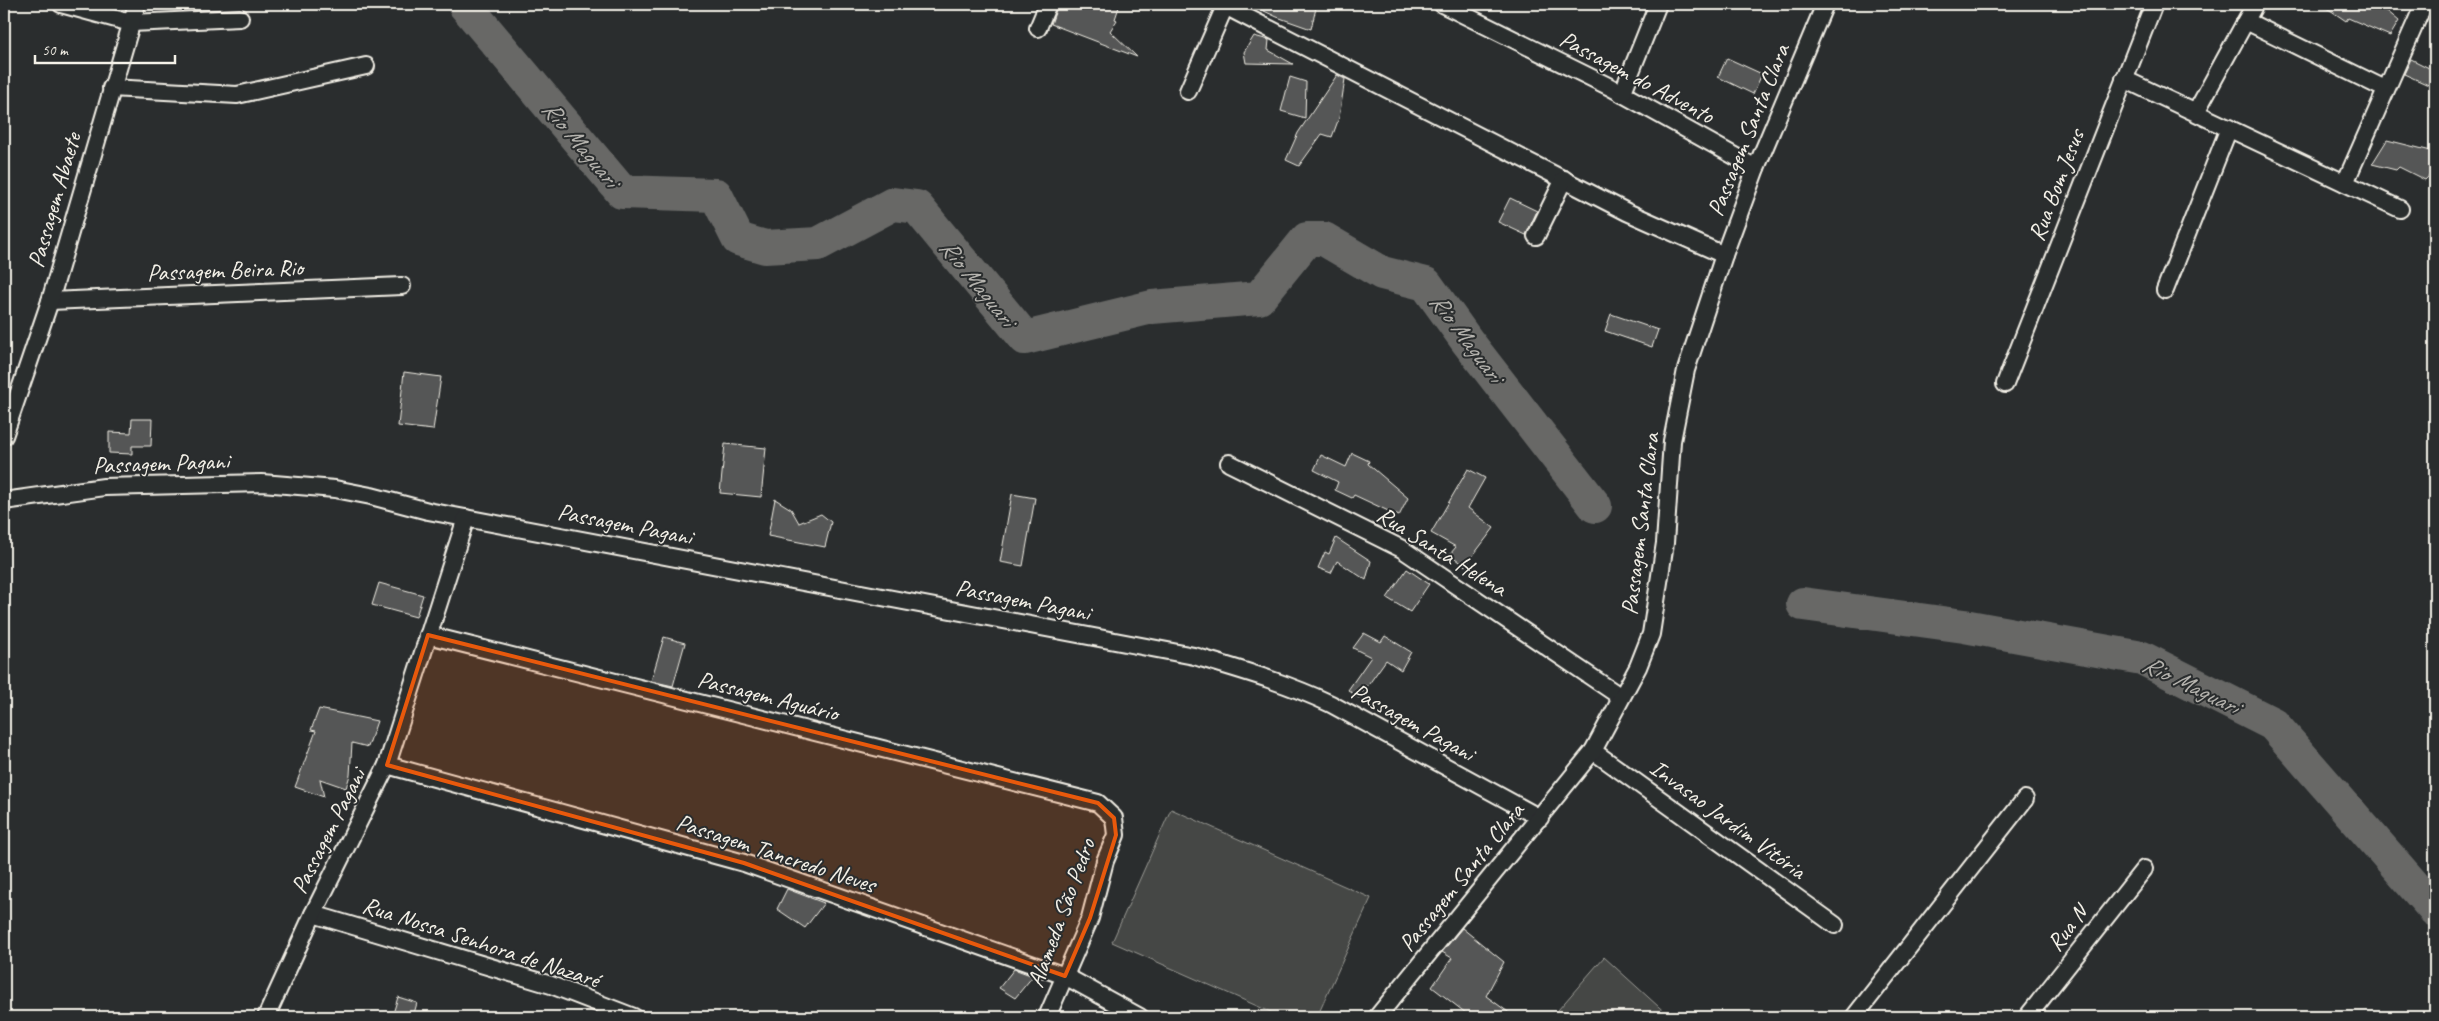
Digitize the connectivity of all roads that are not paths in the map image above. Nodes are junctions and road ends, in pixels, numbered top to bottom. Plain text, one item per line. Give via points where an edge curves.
1 (61, 4) edge
2 (137, 4) edge
3 (1048, 4) edge
4 (1442, 4) edge
5 (1658, 4) edge
6 (1825, 4) edge
7 (2154, 4) edge
8 (2255, 4) edge
9 (2424, 4) edge
10 (1226, 5) edge
11 (240, 18) dead end
12 (2246, 21) junction
13 (131, 23) junction
14 (1038, 28) dead end
15 (366, 66) dead end
16 (2124, 79) junction
17 (111, 88) junction
18 (2385, 89) junction
19 (1188, 91) dead end
20 (1622, 94) junction
21 (2196, 112) junction
22 (2229, 128) junction
23 (1756, 168) junction
24 (1564, 179) junction
25 (2345, 183) junction
26 (2400, 209) dead end
27 (1536, 236) dead end
28 (1724, 255) junction
29 (402, 286) dead end
30 (2165, 290) dead end
31 (50, 301) junction
32 (2005, 384) dead end
33 (4, 436) edge
34 (1229, 463) dead end
35 (4, 501) edge
36 (466, 518) junction
37 (428, 634) junction
38 (1621, 697) junction
39 (1593, 751) junction
40 (387, 765) junction
41 (2025, 799) dead end
42 (1098, 803) joint
43 (1540, 818) junction
44 (2144, 869) dead end
45 (313, 914) junction
46 (1835, 925) dead end
47 (1065, 976) junction
48 (266, 1017) edge
49 (634, 1017) edge
50 (1047, 1017) edge
51 (1140, 1017) edge
52 (1377, 1017) edge
53 (1854, 1017) edge
54 (2027, 1017) edge

1 - 13 street
2 - 13 street, Passagem Abaete
3 - 14 street
4 - 20 street, Passagem do Advento
5 - 20 street
6 - 23 street, Passagem Santa Clara
7 - 16 street, Rua Bom Jesus
8 - 12 street
9 - 18 street
10 - 19 street
10 - 24 street
11 - 13 street
12 - 18 street
12 - 21 street
13 - 17 street, Passagem Abaete
15 - 17 street via 237,95
16 - 21 street
16 - 32 street, Rua Bom Jesus
17 - 31 street, Passagem Abaete
18 - 25 street
20 - 23 street, Passagem do Advento
21 - 22 street
22 - 25 street
22 - 30 street
23 - 28 street, Passagem Santa Clara
24 - 27 street
24 - 28 street via 1627,212
25 - 26 street
28 - 38 street, Passagem Santa Clara via 1686,370 1672,441 1665,543 1651,634 1638,668
29 - 31 street, Passagem Beira Rio
31 - 33 street, Passagem Abaete
34 - 38 street, Rua Santa Helena via 1402,549
35 - 36 street, Passagem Pagani via 104,487 262,484 335,489
36 - 37 street, Passagem Pagani
36 - 43 street, Passagem Pagani via 1194,656 1268,677 1331,704
37 - 40 street, Passagem Pagani
37 - 42 street, Passagem Aguário
38 - 39 street, Passagem Santa Clara
39 - 43 street, Passagem Santa Clara
39 - 46 street, Invasao Jardim Vitória
40 - 45 street, Passagem Pagani
40 - 47 street, Passagem Tancredo Neves via 744,863
41 - 53 street
42 - 47 street, Alameda São Pedro via 1114,818 1116,835 1105,861 1090,918
43 - 52 street, Passagem Santa Clara
44 - 54 street, Rua N
45 - 48 street, Passagem Pagani
45 - 49 street, Rua Nossa Senhora de Nazaré via 550,985
47 - 50 street, Alameda São Pedro
47 - 51 street, Passagem Tancredo Neves

